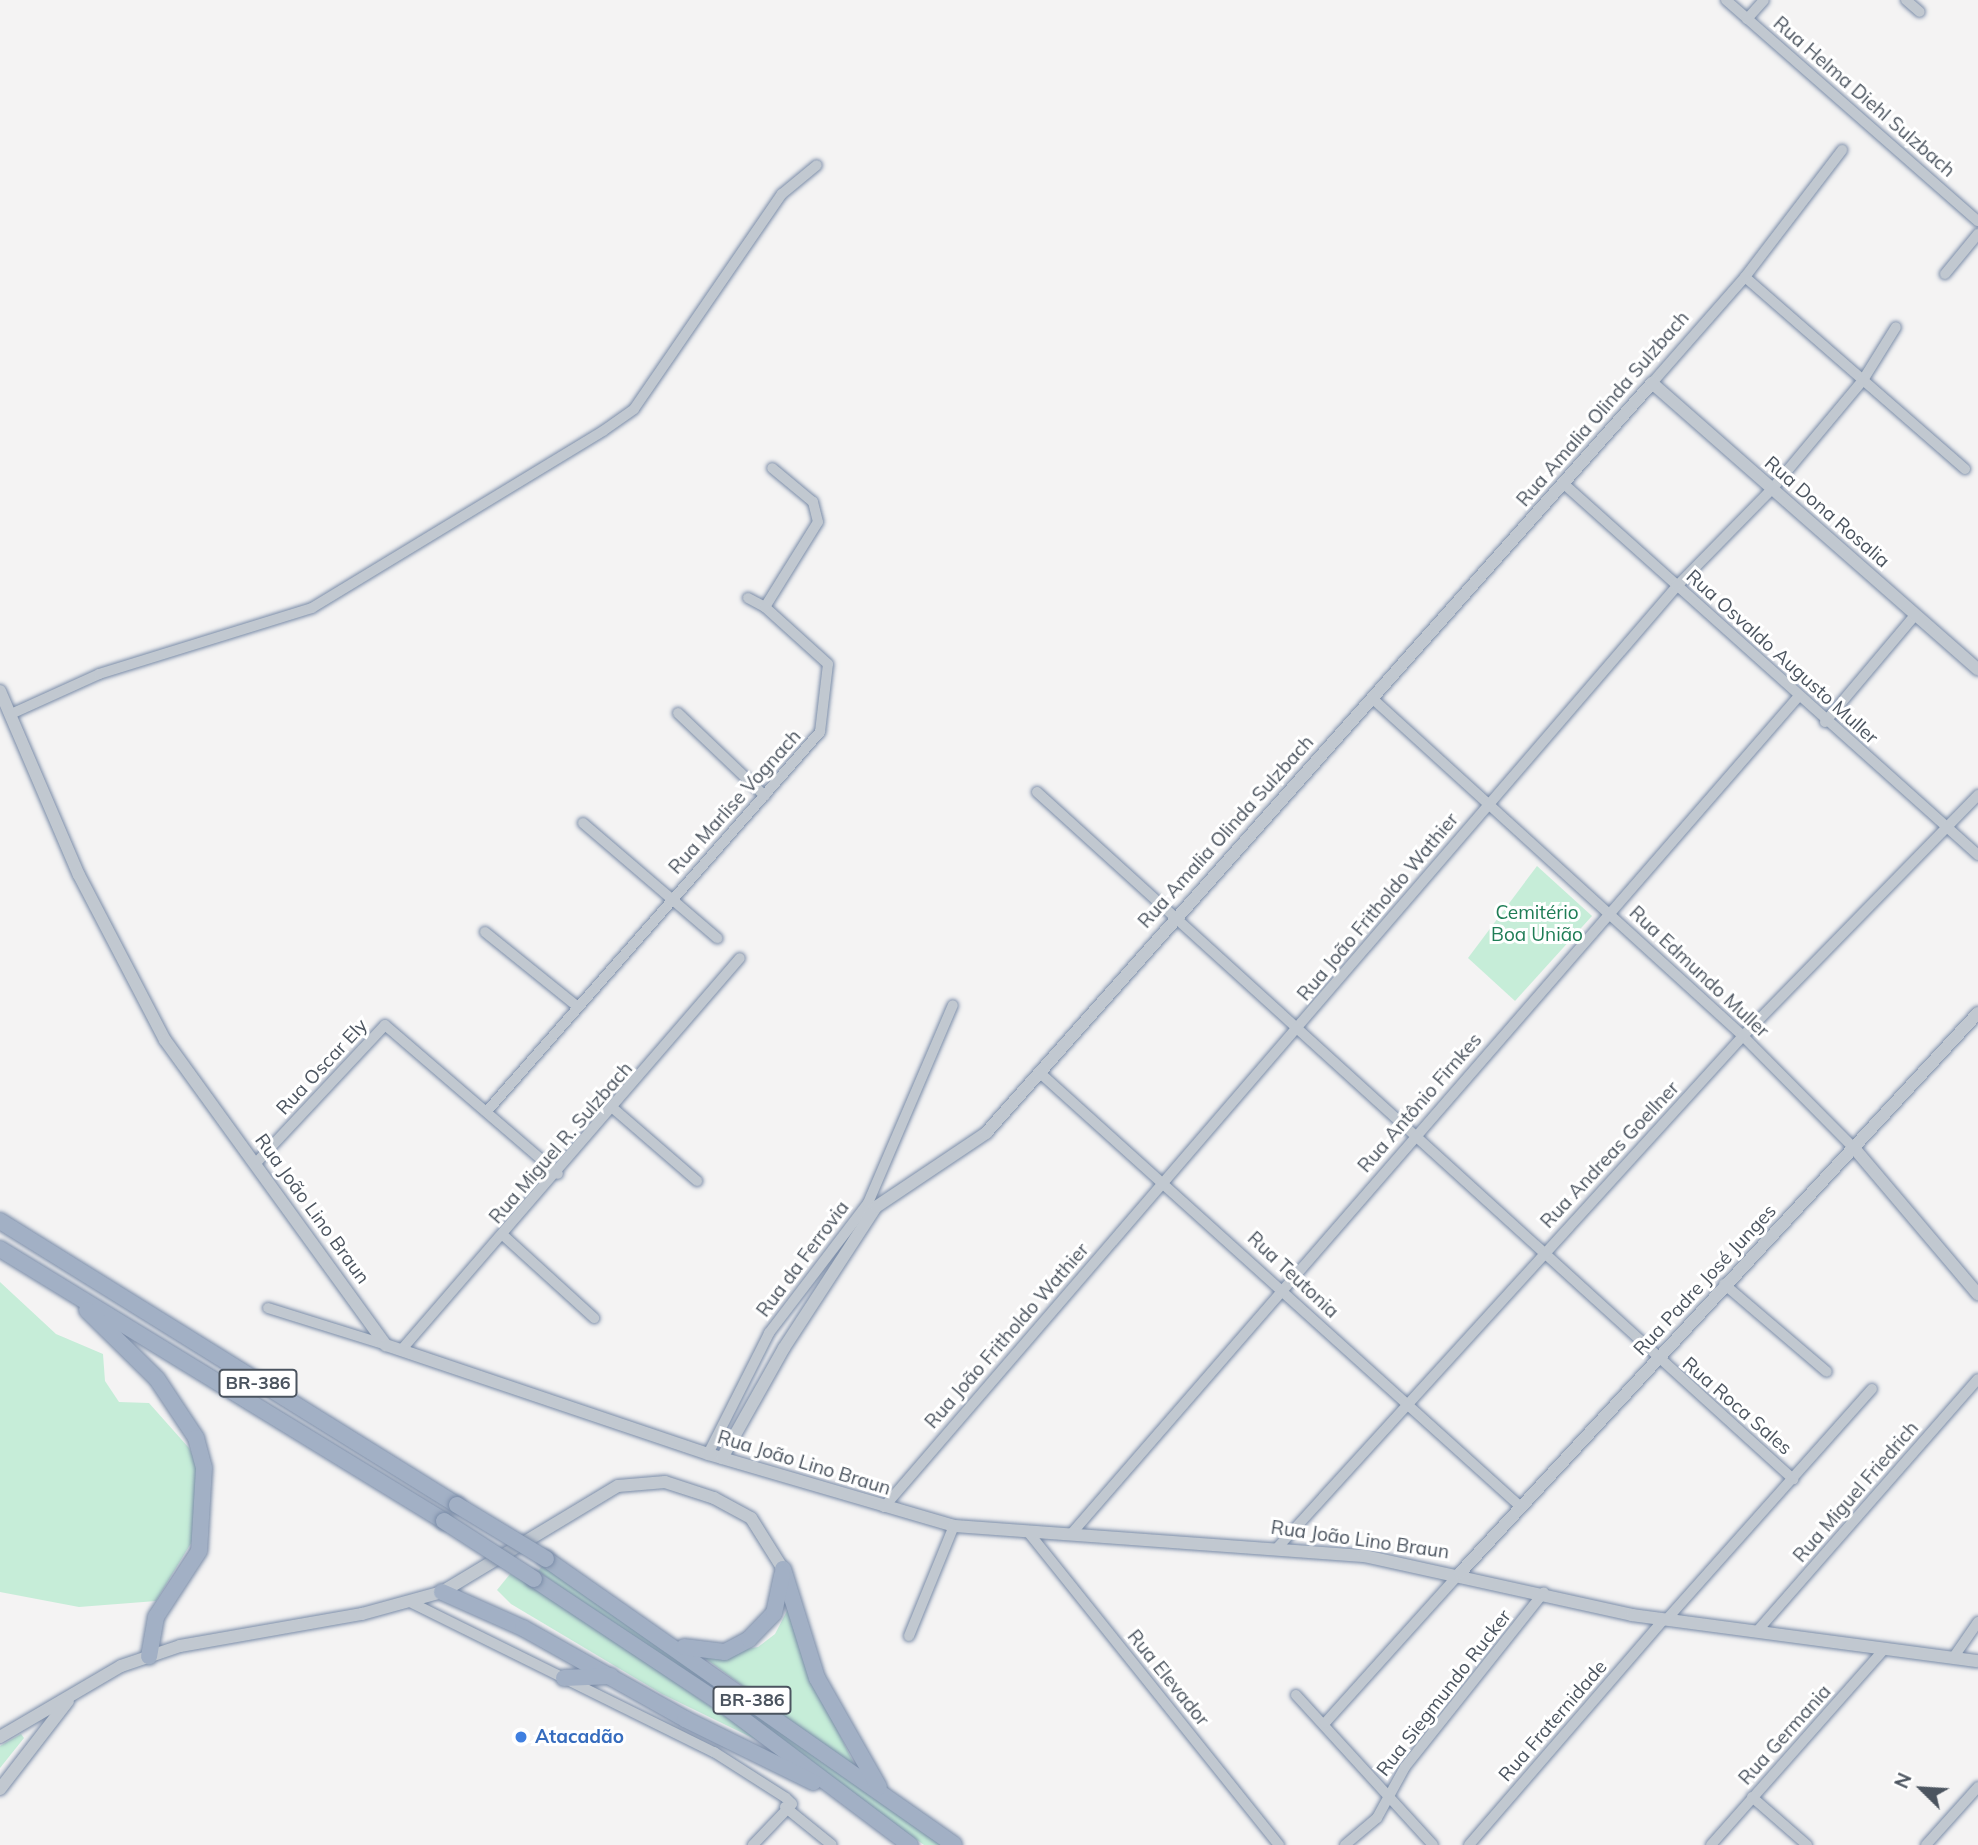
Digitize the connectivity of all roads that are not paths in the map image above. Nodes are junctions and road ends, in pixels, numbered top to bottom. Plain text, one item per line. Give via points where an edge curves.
1 (1726, 0) edge
2 (1764, 0) edge
3 (1906, 0) edge
4 (1920, 12) dead end
5 (1747, 19) junction
6 (1842, 150) dead end
7 (817, 165) dead end
8 (1978, 221) edge
9 (1978, 234) edge
10 (1945, 274) dead end
11 (1745, 277) junction
12 (1896, 327) dead end
13 (1863, 380) junction
14 (1652, 383) junction
15 (772, 468) dead end
16 (1965, 469) dead end
17 (1564, 484) junction
18 (1772, 489) junction
19 (1677, 586) junction
20 (748, 598) dead end
21 (765, 607) junction
22 (1915, 615) junction
23 (1978, 670) edge
24 (0, 691) edge
25 (1797, 698) junction
26 (1373, 699) junction
27 (678, 713) dead end
28 (11, 715) junction
29 (1825, 722) junction
30 (1037, 792) dead end
31 (1978, 795) edge
32 (765, 796) junction
33 (1488, 805) junction
34 (583, 823) dead end
35 (1947, 825) junction
36 (1978, 855) edge
37 (671, 900) junction
38 (1608, 914) junction
39 (1177, 915) junction
40 (485, 932) dead end
41 (717, 938) dead end
42 (740, 958) dead end
43 (953, 1005) dead end
44 (578, 1007) junction
45 (1978, 1013) edge
46 (1298, 1028) junction
47 (1743, 1036) junction
48 (1039, 1072) junction
49 (488, 1110) junction
50 (614, 1110) junction
51 (1416, 1133) junction
52 (1854, 1148) junction
53 (255, 1164) junction
54 (558, 1174) junction
55 (1163, 1180) junction
56 (697, 1181) dead end
57 (872, 1205) junction
58 (0, 1221) edge
59 (504, 1236) junction
60 (0, 1249) edge
61 (1545, 1251) junction
62 (1724, 1284) junction
63 (1281, 1289) junction
64 (1977, 1289) edge
65 (68, 1291) junction
66 (268, 1308) dead end
67 (594, 1318) dead end
68 (386, 1345) junction
69 (403, 1348) junction
70 (1657, 1359) junction
71 (1827, 1372) dead end
72 (1978, 1379) edge
73 (1872, 1389) dead end
74 (1407, 1403) junction
75 (708, 1454) junction
76 (722, 1458) junction
77 (1793, 1479) junction
78 (884, 1507) junction
79 (1521, 1507) junction
80 (954, 1526) junction
81 (1029, 1533) junction
82 (1072, 1533) junction
83 (1278, 1547) junction
84 (783, 1569) junction
85 (1460, 1573) junction
86 (442, 1592) junction
87 (1544, 1592) junction
88 (410, 1602) junction
89 (1665, 1619) junction
90 (1978, 1622) edge
91 (1759, 1629) junction
92 (909, 1636) dead end
93 (676, 1644) junction
94 (1885, 1648) junction
95 (149, 1656) junction
96 (1952, 1658) junction
97 (1978, 1661) edge
98 (612, 1676) junction
99 (564, 1678) junction
100 (72, 1695) junction
101 (1296, 1695) dead end
102 (1325, 1723) junction
103 (0, 1737) edge
104 (1978, 1787) edge
105 (0, 1789) edge
106 (884, 1795) junction
107 (1387, 1797) junction
108 (1752, 1797) junction
109 (847, 1799) junction
110 (785, 1807) junction
111 (753, 1845) edge
112 (832, 1845) edge
113 (910, 1845) edge
114 (954, 1845) edge
115 (1279, 1845) edge
116 (1345, 1845) edge
117 (1433, 1845) edge
118 (1469, 1845) edge
119 (1711, 1845) edge
120 (1807, 1845) edge
121 (1926, 1845) edge

1 - 5 street, Rua Helma Diehl Sulzbach
2 - 5 street
3 - 4 street
5 - 8 street, Rua Helma Diehl Sulzbach
6 - 11 street, Rua Amalia Olinda Sulzbach
7 - 28 street via 782,194 634,409 603,431 312,608 99,674
9 - 10 street
11 - 13 street
11 - 14 street, Rua Amalia Olinda Sulzbach
12 - 13 street, Rua João Fritholdo Wathier
13 - 16 street
13 - 18 street, Rua João Fritholdo Wathier
14 - 17 street, Rua Amalia Olinda Sulzbach
14 - 18 street, Rua Dona Rosalia
15 - 21 street via 813,502 818,522
17 - 19 street, Rua Osvaldo Augusto Muller
17 - 26 street, Rua Amalia Olinda Sulzbach
18 - 19 street, Rua João Fritholdo Wathier
18 - 22 street, Rua Dona Rosalia
19 - 25 street, Rua Osvaldo Augusto Muller
19 - 33 street, Rua João Fritholdo Wathier
20 - 21 street
21 - 32 street, Rua Marlise Vognach via 828,664 820,732
22 - 23 street, Rua Dona Rosalia
22 - 29 street
24 - 28 street, Rua João Lino Braun
25 - 29 street, Rua Osvaldo Augusto Muller
25 - 38 street, Rua Antônio Firnkes
26 - 33 street, Rua Edmundo Muller
26 - 39 street, Rua Amalia Olinda Sulzbach
27 - 32 street
28 - 53 street, Rua João Lino Braun via 79,875 165,1040
29 - 35 street, Rua Osvaldo Augusto Muller
30 - 39 street, Rua Roca Sales
31 - 35 street, Rua Andreas Goellner
32 - 37 street, Rua Marlise Vognach
33 - 38 street, Rua Edmundo Muller
33 - 46 street, Rua João Fritholdo Wathier
34 - 37 street
35 - 36 street, Rua Osvaldo Augusto Muller
35 - 47 street, Rua Andreas Goellner
37 - 41 street
37 - 44 street, Rua Marlise Vognach
38 - 47 street, Rua Edmundo Muller
38 - 51 street, Rua Antônio Firnkes
39 - 46 street, Rua Roca Sales
39 - 48 street, Rua Amalia Olinda Sulzbach
40 - 44 street
42 - 50 street, Rua Miguel R. Sulzbach
43 - 57 street, Rua da Ferrovia
44 - 49 street, Rua Marlise Vognach
45 - 52 street, Rua Padre José Junges
46 - 51 street, Rua Roca Sales
46 - 55 street, Rua João Fritholdo Wathier
47 - 52 street, Rua Edmundo Muller
47 - 61 street, Rua Andreas Goellner
48 - 55 street, Rua Teutonia
48 - 57 street, Rua Amalia Olinda Sulzbach via 986,1133
49 - 53 street, Rua Oscar Ely via 386,1025
49 - 54 street
50 - 54 street, Rua Miguel R. Sulzbach
50 - 56 street
51 - 61 street, Rua Roca Sales
51 - 63 street, Rua Antônio Firnkes
52 - 62 street, Rua Padre José Junges
52 - 64 street, Rua Edmundo Muller
53 - 68 street, Rua João Lino Braun
54 - 59 street, Rua Miguel R. Sulzbach
55 - 63 street, Rua Teutonia
55 - 78 street, Rua João Fritholdo Wathier
57 - 75 street, Rua da Ferrovia via 769,1333
57 - 76 street, Rua Amalia Olinda Sulzbach
58 - 93 highway, BR-386, bridge
59 - 67 street
59 - 69 street, Rua Miguel R. Sulzbach
60 - 65 highway, BR-386
61 - 70 street, Rua Roca Sales
61 - 74 street, Rua Andreas Goellner
62 - 70 street, Rua Padre José Junges
62 - 71 street
63 - 74 street, Rua Teutonia
63 - 82 street, Rua Antônio Firnkes
65 - 95 highway via 157,1380 196,1437 204,1468 199,1552 156,1616
65 - 109 highway, BR-386, bridge via 534,1579 727,1708
66 - 68 street
68 - 69 street, Rua João Lino Braun
69 - 75 street, Rua João Lino Braun
70 - 77 street, Rua Roca Sales
70 - 79 street, Rua Padre José Junges
72 - 91 street, Rua Miguel Friedrich
73 - 77 street, Rua Fraternidade
74 - 79 street, Rua Teutonia
74 - 83 street, Rua Andreas Goellner
75 - 76 street, Rua João Lino Braun
76 - 78 street, Rua João Lino Braun
77 - 89 street, Rua Fraternidade
78 - 80 street, Rua João Lino Braun
79 - 85 street, Rua Padre José Junges
80 - 81 street, Rua João Lino Braun
80 - 92 street
81 - 82 street, Rua João Lino Braun
81 - 115 street, Rua Elevador
82 - 83 street, Rua João Lino Braun
83 - 85 street, Rua João Lino Braun
84 - 86 street via 751,1518 692,1489 639,1483 585,1501
84 - 93 highway via 774,1613 749,1639 725,1653
84 - 106 highway via 817,1678
85 - 87 street, Rua João Lino Braun
85 - 102 street
86 - 88 street
86 - 98 highway
87 - 89 street, Rua João Lino Braun
87 - 107 street, Rua Siegmundo Rucker
88 - 95 street
88 - 99 street
89 - 91 street, Rua João Lino Braun
89 - 118 street, Rua Fraternidade
90 - 96 street
91 - 94 street, Rua João Lino Braun
93 - 106 highway, BR-386
94 - 96 street, Rua João Lino Braun
94 - 108 street, Rua Germania
95 - 100 street
96 - 97 street, Rua João Lino Braun
98 - 99 highway
98 - 109 highway
99 - 110 street via 715,1752 792,1804
100 - 103 street
100 - 105 street
101 - 102 street
102 - 107 street
104 - 121 street
106 - 114 highway, BR-386
107 - 116 street, Rua Siegmundo Rucker via 1377,1818
107 - 117 street
108 - 119 street, Rua Germania
108 - 120 street
109 - 113 highway, BR-386
110 - 111 street
110 - 112 street

